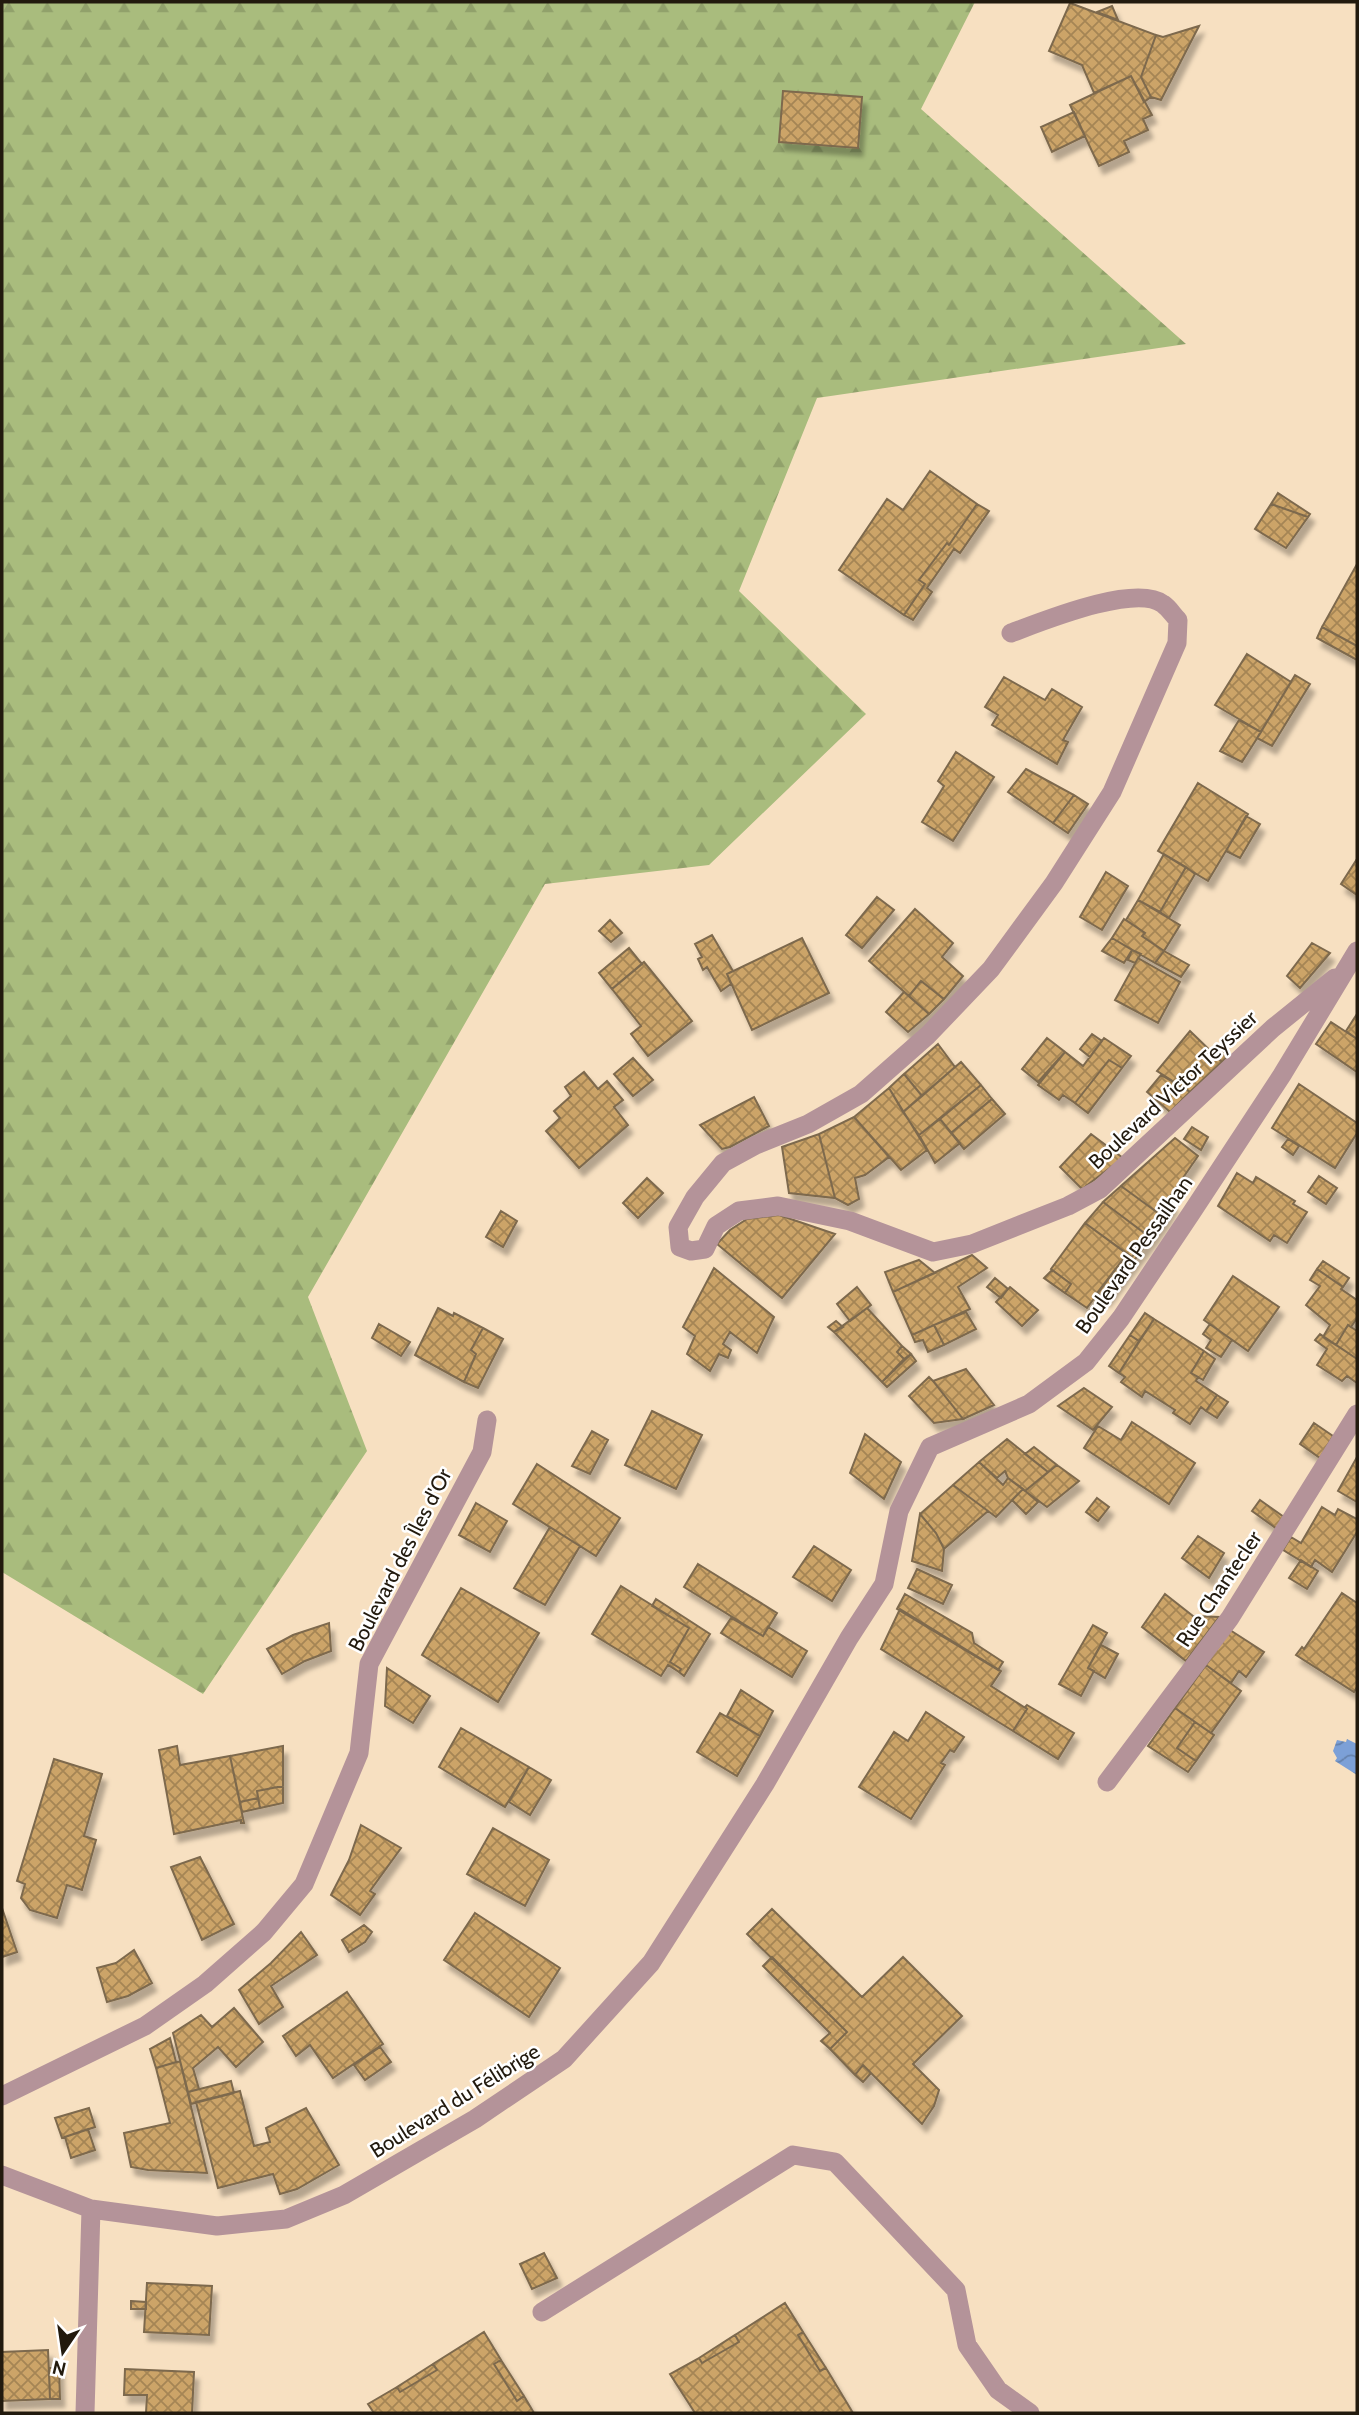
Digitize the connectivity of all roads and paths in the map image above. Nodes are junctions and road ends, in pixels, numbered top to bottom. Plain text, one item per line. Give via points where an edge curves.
1 (1010, 633) dead end
2 (1357, 951) edge
3 (1346, 969) junction
4 (1357, 1413) edge
5 (487, 1420) dead end
6 (849, 1638) joint
7 (1107, 1782) dead end
8 (2, 2096) edge
9 (2, 2175) edge
10 (91, 2209) junction
11 (542, 2312) dead end
12 (85, 2413) edge
13 (1030, 2413) edge

1 - 3 street, Boulevard Victor Teyssier via 1099,603 1135,597 1162,602 1178,620 1177,643 1112,792 991,970 928,1035 861,1094 723,1163 678,1227 680,1247 705,1249 716,1226 739,1211 778,1206 850,1221 933,1252 972,1244 1068,1206 1100,1189 1273,1028
2 - 3 street, Boulevard Pessailhan
3 - 6 street, Boulevard Pessailhan via 1192,1212 1086,1362 1029,1404 930,1447 899,1511 884,1584
4 - 7 street, Rue Chantecler via 1230,1618
5 - 8 street, Boulevard des Îles d'Or via 482,1452 369,1664 359,1753 304,1884 264,1932 205,1984 145,2026
6 - 10 street, Boulevard du Félibrige via 765,1784 652,1963 564,2059 475,2119 344,2195 286,2220 218,2226
9 - 10 street, Boulevard du Félibrige
10 - 12 street
11 - 13 street via 793,2155 835,2162 956,2290 967,2345 998,2390

